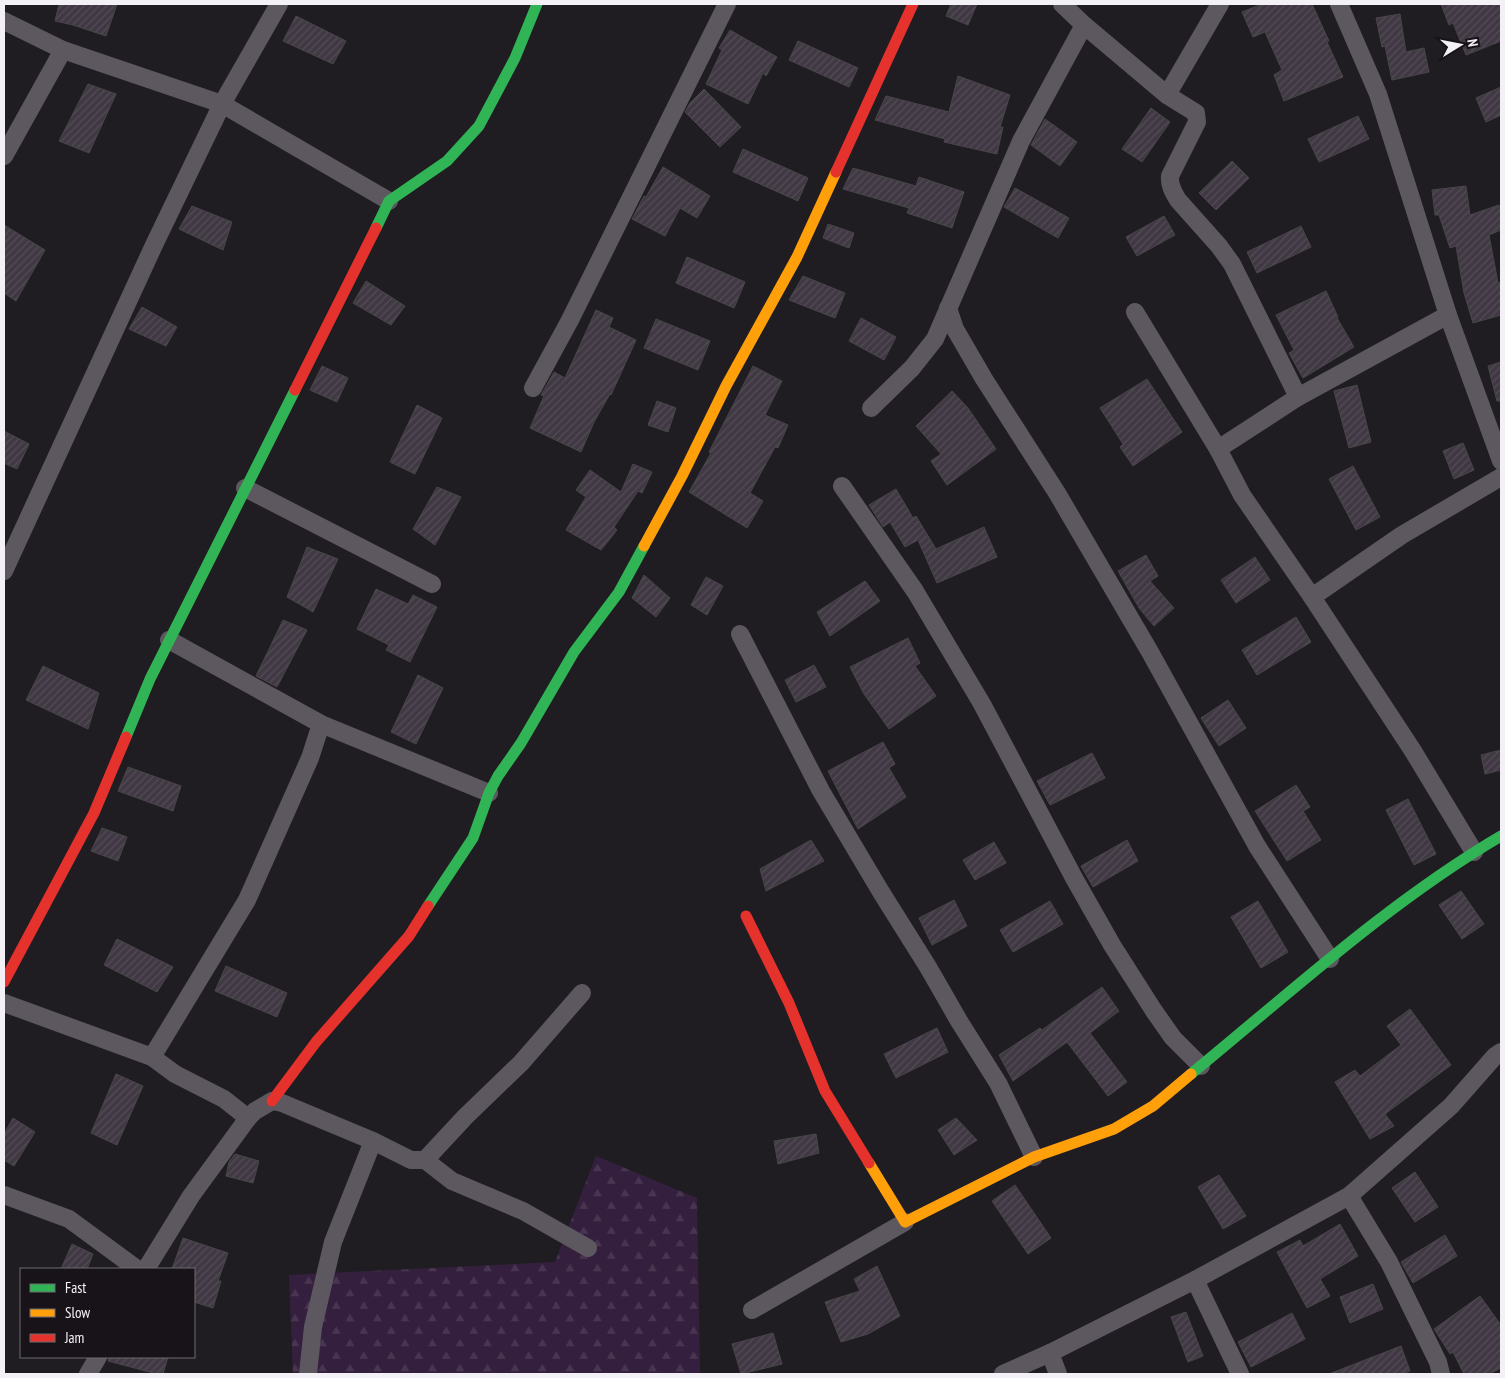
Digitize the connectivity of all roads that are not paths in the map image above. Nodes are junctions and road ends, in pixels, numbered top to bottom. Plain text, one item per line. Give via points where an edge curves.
1 (279, 4) edge
2 (537, 4) edge
3 (726, 4) edge
4 (913, 4) edge
5 (1062, 4) edge
6 (1220, 4) edge
7 (1339, 4) edge
8 (4, 21) edge
9 (1084, 25) junction
10 (63, 50) junction
11 (1166, 94) junction
12 (222, 104) junction
13 (4, 156) edge
14 (389, 201) junction
15 (948, 308) junction
16 (1135, 312) dead end
17 (1448, 315) junction
18 (533, 388) dead end
19 (1298, 398) junction
20 (871, 408) dead end
21 (1218, 449) junction
22 (1501, 461) edge
23 (1501, 477) edge
24 (842, 486) dead end
25 (245, 488) junction
26 (4, 571) edge
27 (432, 584) dead end
28 (1312, 597) junction
29 (740, 634) dead end
30 (169, 640) junction
31 (321, 724) junction
32 (489, 793) junction
33 (1501, 836) edge
34 (1474, 852) junction
35 (746, 916) dead end
36 (1330, 959) junction
37 (4, 982) edge
38 (582, 994) dead end
39 (4, 1003) edge
40 (1501, 1052) edge
41 (152, 1057) junction
42 (1201, 1066) junction
43 (272, 1101) junction
44 (248, 1118) junction
45 (373, 1141) junction
46 (1034, 1156) junction
47 (425, 1160) junction
48 (4, 1195) edge
49 (1349, 1196) junction
50 (905, 1222) junction
51 (588, 1248) dead end
52 (136, 1268) edge
53 (147, 1268) edge
54 (1195, 1280) junction
55 (752, 1310) dead end
56 (1050, 1353) junction
57 (97, 1358) edge
58 (88, 1374) edge
59 (308, 1374) edge
60 (1003, 1374) edge
61 (1058, 1374) edge
62 (1240, 1374) edge
63 (1442, 1374) edge

1 - 12 street
2 - 14 street via 515,58 479,126 447,161
3 - 18 street via 570,320
4 - 32 street via 797,257 726,386 682,476 619,592 574,652
5 - 9 street
6 - 11 street
7 - 17 street via 1378,94
8 - 10 street
9 - 11 street
9 - 15 street via 1021,141
10 - 12 street
10 - 13 street
11 - 19 street via 1196,113 1197,122 1170,176 1173,191 1232,264
12 - 14 street
12 - 26 street
14 - 25 street
15 - 20 street via 935,338 912,368
15 - 36 street via 955,329 1057,493 1150,652 1257,846
16 - 21 street
17 - 19 street
17 - 22 street
19 - 21 street
21 - 28 street via 1242,495
23 - 28 street via 1402,535
24 - 42 street via 915,591 982,704 1112,945 1173,1038
25 - 27 street
25 - 30 street
28 - 34 street
29 - 46 street via 821,791 998,1083
30 - 31 street
30 - 37 street via 94,814
31 - 32 street
31 - 41 street via 310,758 247,900
32 - 43 street via 473,838 409,936 316,1042
33 - 34 street
34 - 36 street
35 - 50 street via 789,1003 825,1091
36 - 42 street
38 - 47 street
39 - 41 street
40 - 49 street via 1451,1106
41 - 44 street via 175,1074 224,1098
42 - 46 street via 1153,1106 1114,1129
43 - 44 street
43 - 45 street
44 - 53 street via 191,1196
45 - 47 street via 411,1160
45 - 59 street via 334,1242 313,1327
46 - 50 street
47 - 51 street via 452,1181 523,1211
48 - 52 street via 69,1219
49 - 54 street
49 - 63 street via 1389,1262
50 - 55 street
54 - 56 street
54 - 62 street
56 - 60 street
56 - 61 street
57 - 58 street

